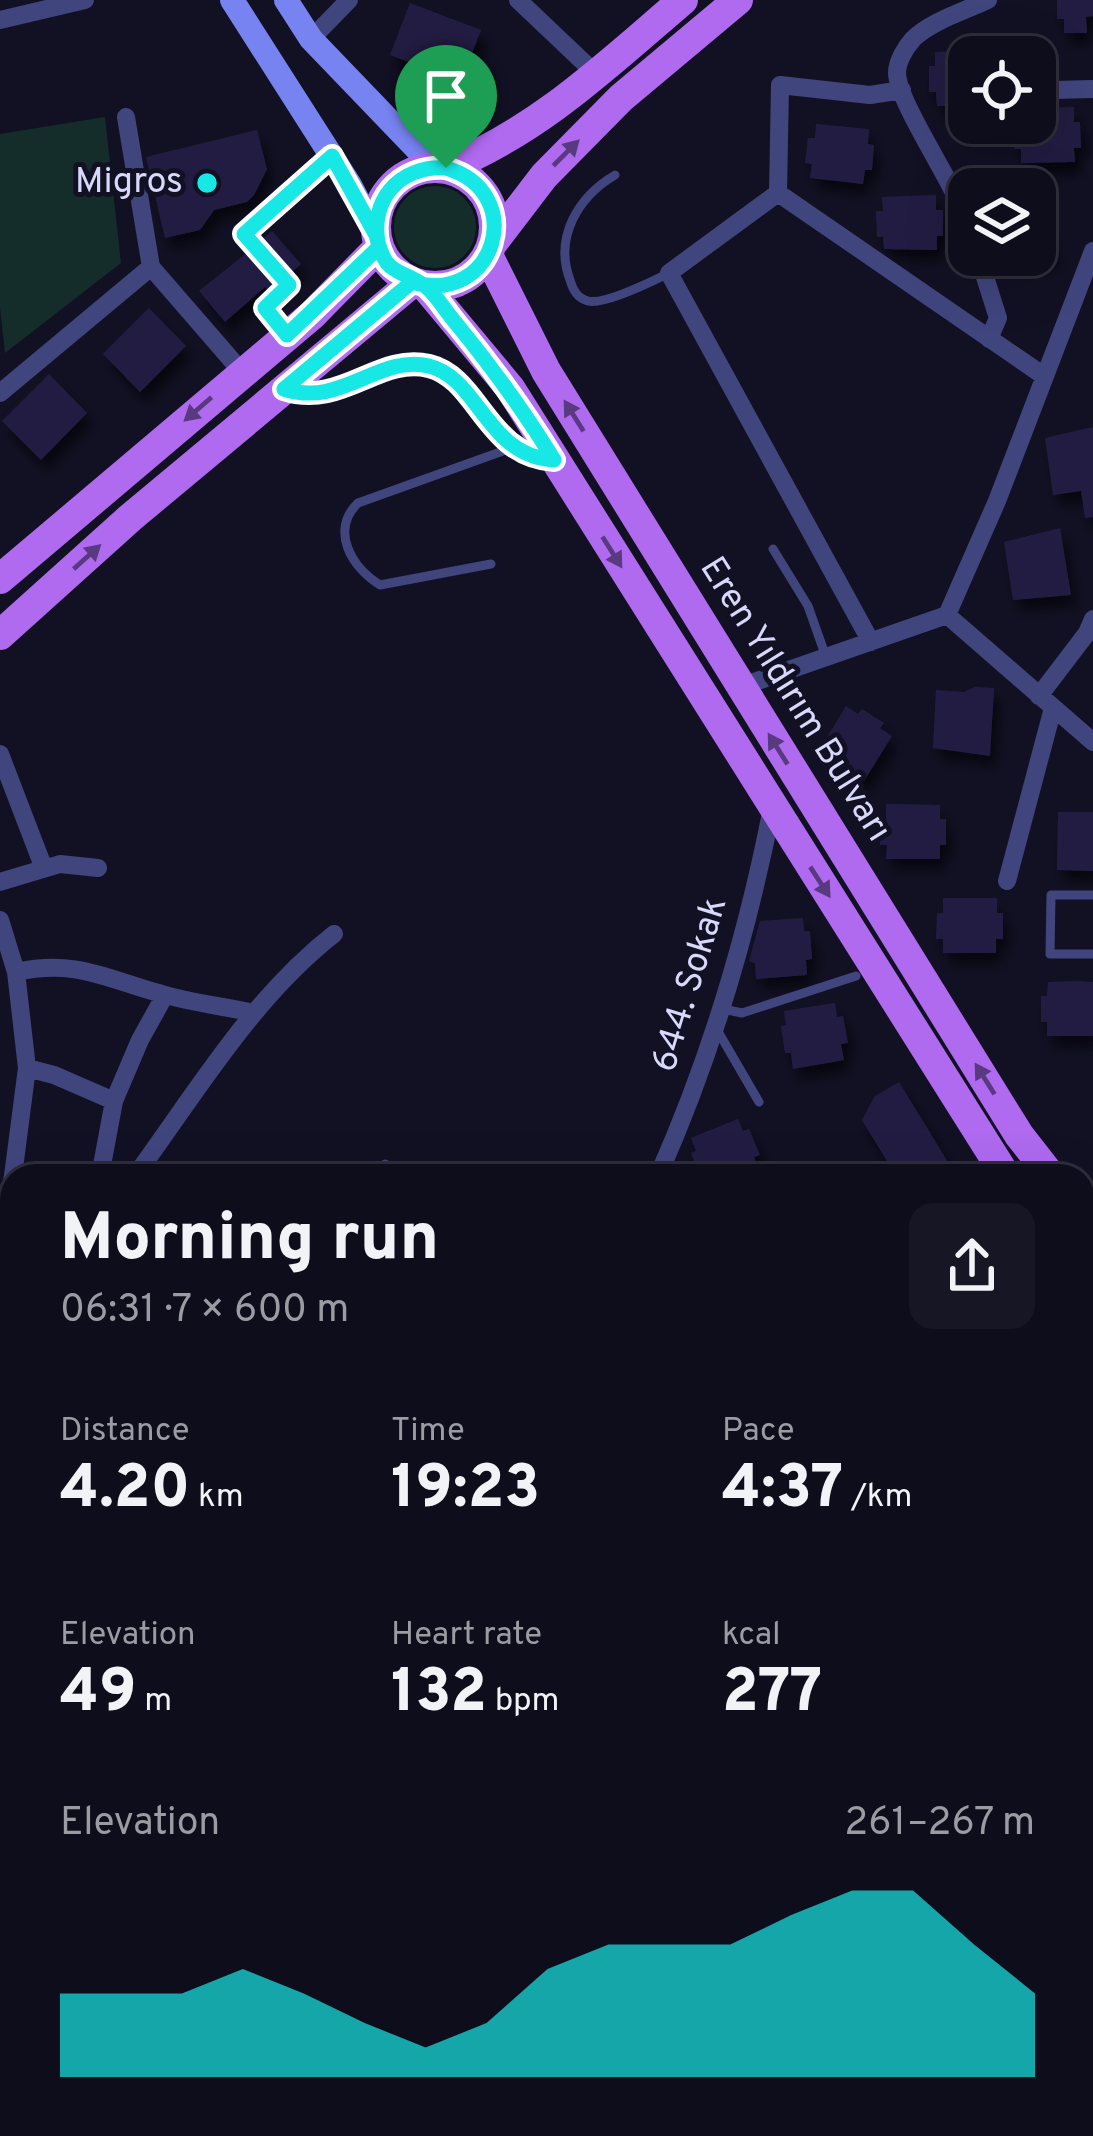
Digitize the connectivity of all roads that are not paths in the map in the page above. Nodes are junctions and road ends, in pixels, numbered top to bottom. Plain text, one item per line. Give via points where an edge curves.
1 (85, 0) edge
2 (232, 0) edge
3 (286, 0) edge
4 (349, 0) edge
5 (518, 0) edge
6 (683, 0) edge
7 (738, 0) edge
8 (988, 0) edge
9 (0, 20) edge
10 (311, 39) junction
11 (596, 74) junction
12 (1093, 89) edge
13 (902, 90) junction
14 (1056, 90) edge
15 (126, 117) dead end
16 (332, 156) junction
17 (440, 168) junction
18 (615, 175) dead end
19 (948, 176) edge
20 (778, 194) junction
21 (378, 241) junction
22 (490, 249) junction
23 (1093, 250) edge
24 (151, 267) junction
25 (669, 273) junction
26 (985, 276) edge
27 (418, 284) junction
28 (287, 335) junction
29 (989, 339) junction
30 (242, 372) junction
31 (1044, 376) junction
32 (284, 389) junction
33 (0, 393) edge
34 (514, 447) junction
35 (554, 460) junction
36 (773, 549) dead end
37 (491, 564) dead end
38 (0, 579) edge
39 (947, 615) junction
40 (1093, 619) edge
41 (0, 635) edge
42 (871, 642) junction
43 (826, 657) junction
44 (740, 687) junction
45 (1046, 702) junction
46 (1093, 742) edge
47 (0, 754) edge
48 (772, 808) junction
49 (43, 866) junction
50 (98, 868) dead end
51 (1007, 881) dead end
52 (0, 882) edge
53 (1093, 895) edge
54 (0, 920) edge
55 (334, 934) dead end
56 (1093, 954) edge
57 (16, 972) junction
58 (856, 976) dead end
59 (165, 995) junction
60 (722, 1009) junction
61 (254, 1012) junction
62 (716, 1028) junction
63 (27, 1068) junction
64 (115, 1101) junction
65 (759, 1102) dead end
66 (13, 1164) edge
67 (102, 1164) edge
68 (144, 1164) edge
69 (663, 1164) edge
70 (998, 1164) edge
71 (1042, 1164) edge

1 - 9 street
2 - 16 street
3 - 10 street
4 - 10 street
5 - 11 street
6 - 11 main road
22 -> 7 main road via 544,176 621,98
8 - 13 street via 918,34 897,73
10 - 17 street
11 - 17 main road via 530,126
12 - 14 street
13 - 19 street
13 - 20 street via 870,95 780,85
15 - 24 street
16 - 21 street
16 - 28 lane via 244,234 289,285 265,308
17 - 21 main road via 410,173 390,188 378,210
17 - 22 main road via 469,178 486,196 494,219
18 - 25 lane via 581,202 569,228 572,288 597,302
20 - 25 street
20 - 29 street
21 - 27 main road via 392,268
21 - 28 main road
22 - 27 main road via 461,280
44 -> 22 main road, Eren Yıldırım Bulvarı via 546,371
23 - 31 street
24 - 30 street
24 - 33 street
25 - 42 street
26 - 29 street via 998,318
27 - 32 main road
27 - 35 main road, Eren Yıldırım Bulvarı via 509,388
28 - 30 main road
29 - 31 street
30 -> 38 main road
31 - 39 street
32 - 34 street via 320,395 382,372 428,366 448,375
41 -> 32 main road
34 - 35 street
34 - 37 lane via 358,503 344,519 353,559 380,585
35 -> 48 main road, Eren Yıldırım Bulvarı
36 - 43 lane via 808,606
39 - 42 street
39 - 45 street
40 - 45 street
42 - 43 street
43 - 44 street
71 -> 44 main road, Eren Yıldırım Bulvarı
45 - 46 street
45 - 51 street
47 - 49 street
48 - 60 street, 644. Sokak
48 -> 70 main road, Eren Yıldırım Bulvarı
49 - 50 street
49 - 52 street
53 - 56 lane via 1051,895 1050,953
54 - 57 street
55 - 61 street
57 - 59 street via 88,969
57 - 63 street
58 - 60 lane via 742,1013
59 - 61 street
59 - 64 street
60 - 62 street, 644. Sokak
61 - 68 street
62 - 65 lane
62 - 69 street, 644. Sokak
63 - 64 street
63 - 66 street
64 - 67 street

